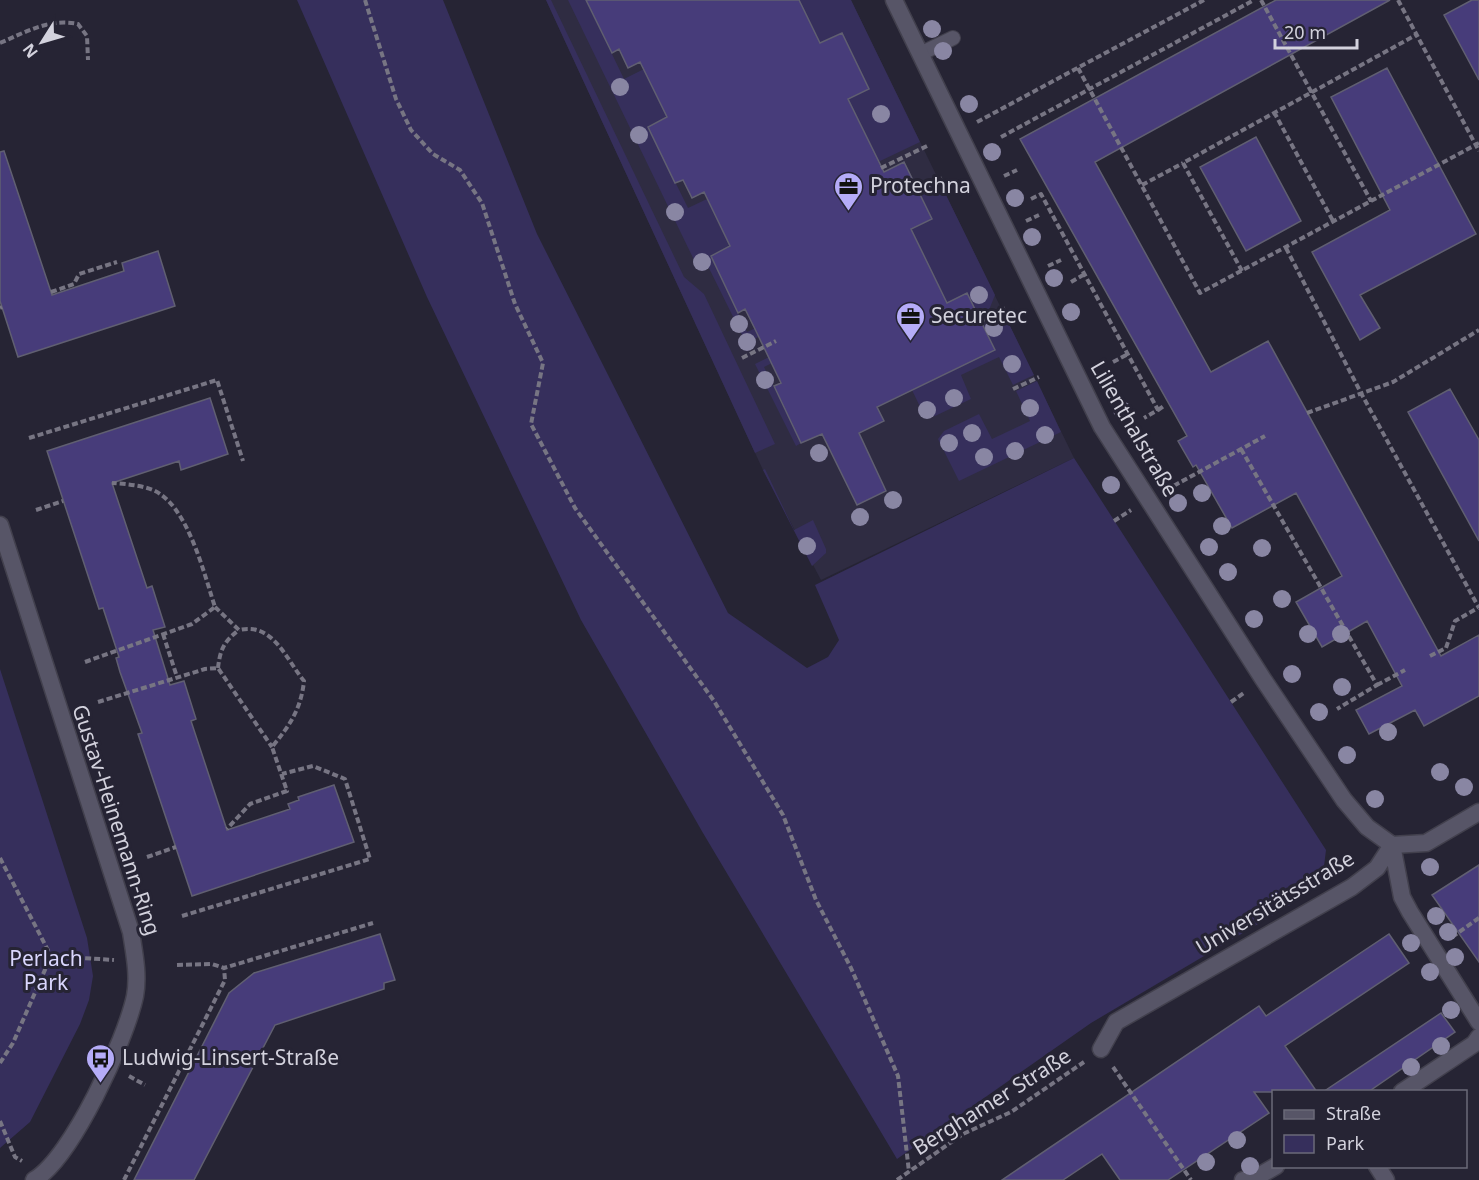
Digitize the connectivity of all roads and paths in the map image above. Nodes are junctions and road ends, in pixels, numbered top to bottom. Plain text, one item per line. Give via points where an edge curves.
1 (365, 0) edge
2 (894, 0) edge
3 (1204, 0) edge
4 (1254, 0) edge
5 (1261, 0) edge
6 (1398, 0) edge
7 (1416, 35) junction
8 (953, 38) dead end
9 (0, 43) edge
10 (920, 54) junction
11 (88, 60) dead end
12 (1078, 68) junction
13 (1090, 89) junction
14 (1312, 92) junction
15 (1274, 112) junction
16 (958, 132) junction
17 (1001, 136) dead end
18 (1477, 144) edge
19 (927, 146) dead end
20 (1479, 151) edge
21 (1183, 163) junction
22 (881, 168) dead end
23 (942, 178) dead end
24 (1142, 184) junction
25 (918, 191) dead end
26 (1031, 199) dead end
27 (1371, 201) junction
28 (1333, 222) junction
29 (1286, 248) junction
30 (117, 262) dead end
31 (1242, 271) junction
32 (1084, 274) junction
33 (1071, 282) dead end
34 (51, 292) dead end
35 (1005, 308) dead end
36 (981, 321) dead end
37 (1479, 330) edge
38 (776, 341) dead end
39 (1128, 354) junction
40 (742, 358) dead end
41 (1113, 362) dead end
42 (1039, 377) dead end
43 (1013, 389) dead end
44 (1361, 393) junction
45 (1165, 405) dead end
46 (1158, 410) junction
47 (1307, 413) dead end
48 (1144, 418) dead end
49 (1265, 436) dead end
50 (29, 438) dead end
51 (1241, 449) junction
52 (243, 461) dead end
53 (112, 483) dead end
54 (1148, 499) junction
55 (63, 501) dead end
56 (36, 510) dead end
57 (0, 525) edge
58 (215, 607) junction
59 (1478, 608) edge
60 (239, 630) junction
61 (163, 634) junction
62 (1430, 656) dead end
63 (85, 662) dead end
64 (218, 668) junction
65 (1405, 670) dead end
66 (177, 677) junction
67 (1377, 686) junction
68 (98, 702) dead end
69 (1337, 709) dead end
70 (272, 747) junction
71 (282, 774) junction
72 (1479, 812) edge
73 (226, 830) dead end
74 (1392, 845) junction
75 (176, 847) dead end
76 (147, 857) dead end
77 (0, 858) edge
78 (182, 916) dead end
79 (1479, 918) edge
80 (373, 923) dead end
81 (1434, 950) junction
82 (51, 956) junction
83 (136, 961) junction
84 (177, 965) dead end
85 (224, 968) junction
86 (1479, 1022) edge
87 (1477, 1044) edge
88 (1104, 1053) junction
89 (0, 1064) edge
90 (129, 1076) dead end
91 (145, 1084) dead end
92 (1405, 1090) edge
93 (0, 1121) edge
94 (1274, 1168) edge
95 (909, 1172) junction
96 (41, 1178) edge
97 (124, 1180) edge
98 (897, 1180) edge
99 (1191, 1180) edge
100 (1244, 1180) edge

1 - 95 path via 396,99 411,130 433,154 460,170 482,203 515,304 543,363 531,424 575,508 714,700 783,815 816,900 851,968 898,1076
2 - 10 street, Lilienthalstraße
3 - 12 path
4 - 13 path
5 - 14 path
6 - 7 path
7 - 14 path
7 - 18 path
8 - 10 lane
9 - 11 path via 50,22 64,21 78,24 87,36
10 - 16 street, Lilienthalstraße
12 - 13 path
12 - 16 path
13 - 17 path
13 - 24 path
14 - 15 path
14 - 27 path
15 - 21 path
15 - 28 path
16 - 54 street, Lilienthalstraße via 1102,427
18 - 20 path
18 - 27 path
19 - 22 path
21 - 24 path
21 - 31 path
23 - 25 path
24 - 31 path via 1200,293
26 - 32 path via 1041,195
27 - 28 path
28 - 29 path
29 - 31 path
29 - 44 path
30 - 34 path via 79,274 74,284
32 - 33 path
32 - 39 path
35 - 36 path
37 - 44 path via 1393,382
38 - 40 path
39 - 41 path
39 - 46 path
42 - 43 path
44 - 47 path
44 - 59 path
45 - 46 path
46 - 48 path
49 - 51 path
50 - 52 path via 217,381
51 - 54 path
51 - 67 path
53 - 58 path via 155,491 176,508
54 - 74 street, Lilienthalstraße via 1344,800 1367,827
55 - 56 path
57 - 83 street, Gustav-Heinemann-Ring via 131,932
58 - 60 path
58 - 61 path via 192,624
59 - 62 path via 1455,621 1446,648
60 - 64 path via 220,650
60 - 70 path via 251,627 270,634 304,681 302,700 292,723
61 - 63 path
61 - 66 path
64 - 66 path
64 - 70 path
65 - 67 path
66 - 68 path
67 - 69 path
70 - 71 path
71 - 73 path via 287,790 250,804
71 - 78 path via 313,766 345,778 370,859
72 - 74 street via 1426,843
74 - 81 street via 1402,897
74 - 88 street, Universitätsstraße via 1377,868 1352,887 1116,1022
75 - 76 path
77 - 82 path
79 - 81 path
80 - 85 path
81 - 86 street
82 - 83 path
82 - 89 path
83 - 96 street, Gustav-Heinemann-Ring via 135,995 123,1037 65,1148
84 - 85 path via 212,964
85 - 97 path via 225,980
87 - 92 street
88 - 95 path, Berghamer Straße via 1011,1112 963,1134
88 - 99 path
90 - 91 path
93 - 96 path via 15,1157
94 - 100 street
95 - 98 path, Berghamer Straße

